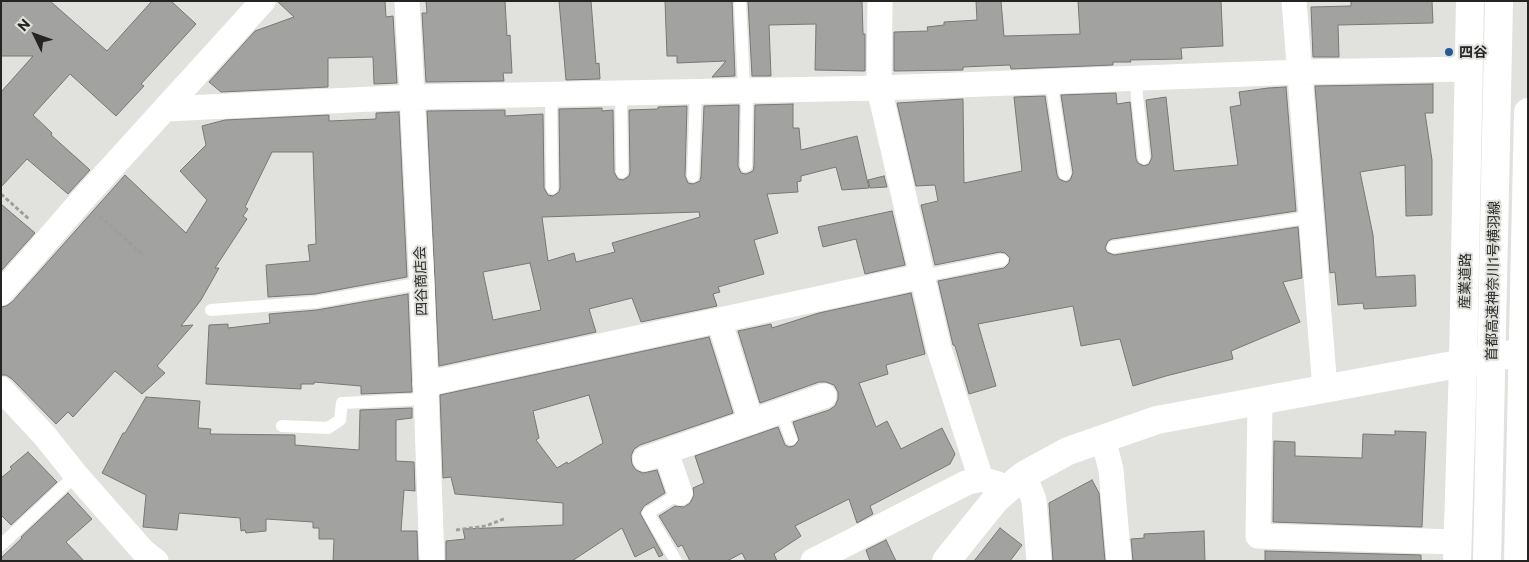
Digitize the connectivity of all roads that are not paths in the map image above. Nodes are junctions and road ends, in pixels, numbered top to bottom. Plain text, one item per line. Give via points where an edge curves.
1 (263, 1) edge
2 (407, 1) edge
3 (740, 1) edge
4 (880, 1) edge
5 (1294, 1) edge
6 (1470, 1) edge
7 (1498, 1) edge
8 (1468, 69) junction
9 (1300, 72) junction
10 (1135, 78) junction
11 (1051, 82) junction
12 (879, 88) junction
13 (746, 90) junction
14 (696, 92) junction
15 (621, 93) junction
16 (551, 95) junction
17 (413, 97) junction
18 (166, 109) junction
19 (1528, 112) edge
20 (1144, 158) dead end
21 (746, 166) dead end
22 (622, 172) dead end
23 (1065, 174) dead end
24 (694, 176) dead end
25 (552, 188) dead end
26 (1311, 217) junction
27 (1113, 247) dead end
28 (1002, 260) dead end
29 (922, 276) junction
30 (422, 283) junction
31 (1, 293) edge
32 (211, 310) dead end
33 (719, 320) junction
34 (1528, 351) edge
35 (1463, 363) junction
36 (1, 389) edge
37 (1325, 389) junction
38 (425, 392) junction
39 (824, 396) dead end
40 (1260, 402) junction
41 (781, 412) junction
42 (751, 422) junction
43 (282, 426) dead end
44 (1103, 438) junction
45 (791, 439) dead end
46 (76, 475) junction
47 (981, 480) junction
48 (1017, 481) junction
49 (680, 493) joint
50 (1, 545) edge
51 (1457, 552) edge
52 (156, 561) edge
53 (432, 561) edge
54 (676, 561) edge
55 (813, 561) edge
56 (946, 561) edge
57 (1039, 561) edge
58 (1119, 561) edge
59 (1487, 561) edge
60 (1518, 561) edge

1 - 18 street
2 - 17 street, 四谷商店会
3 - 13 lane
4 - 12 street
5 - 9 street
6 - 8 main road, 産業道路
7 - 59 main road, 首都高速神奈川1号横羽線
8 - 9 street
8 - 35 main road, 産業道路
9 - 10 street
9 - 26 street
10 - 11 street
10 - 20 lane
11 - 12 street
11 - 23 lane
12 - 13 street
12 - 29 street
13 - 14 street
13 - 21 lane
14 - 15 street
14 - 24 lane
15 - 16 street
15 - 22 lane
16 - 17 street
16 - 25 lane
17 - 18 street
17 - 30 street, 四谷商店会
18 - 31 street
19 - 60 main road
26 - 27 lane
26 - 37 street
28 - 29 lane
29 - 33 street
29 - 47 street via 939,349
30 - 32 lane via 316,302
30 - 38 street, 四谷商店会
33 - 38 street
33 - 42 street
34 - 35 main road
35 - 37 main road
35 - 51 main road, 産業道路
36 - 46 street
37 - 40 main road
38 - 43 lane via 342,403 340,420 328,428
38 - 53 street, 四谷商店会
39 - 41 street
40 - 44 main road via 1158,420
40 - 51 street via 1258,536
41 - 42 street
41 - 45 lane
42 - 49 street via 656,456
44 - 48 main road via 1068,450
44 - 58 street via 1111,470
46 - 50 lane
46 - 52 street via 144,552
47 - 48 street
47 - 55 street via 966,483
48 - 56 main road via 996,499
48 - 57 street via 1034,500
49 - 54 lane via 648,513

